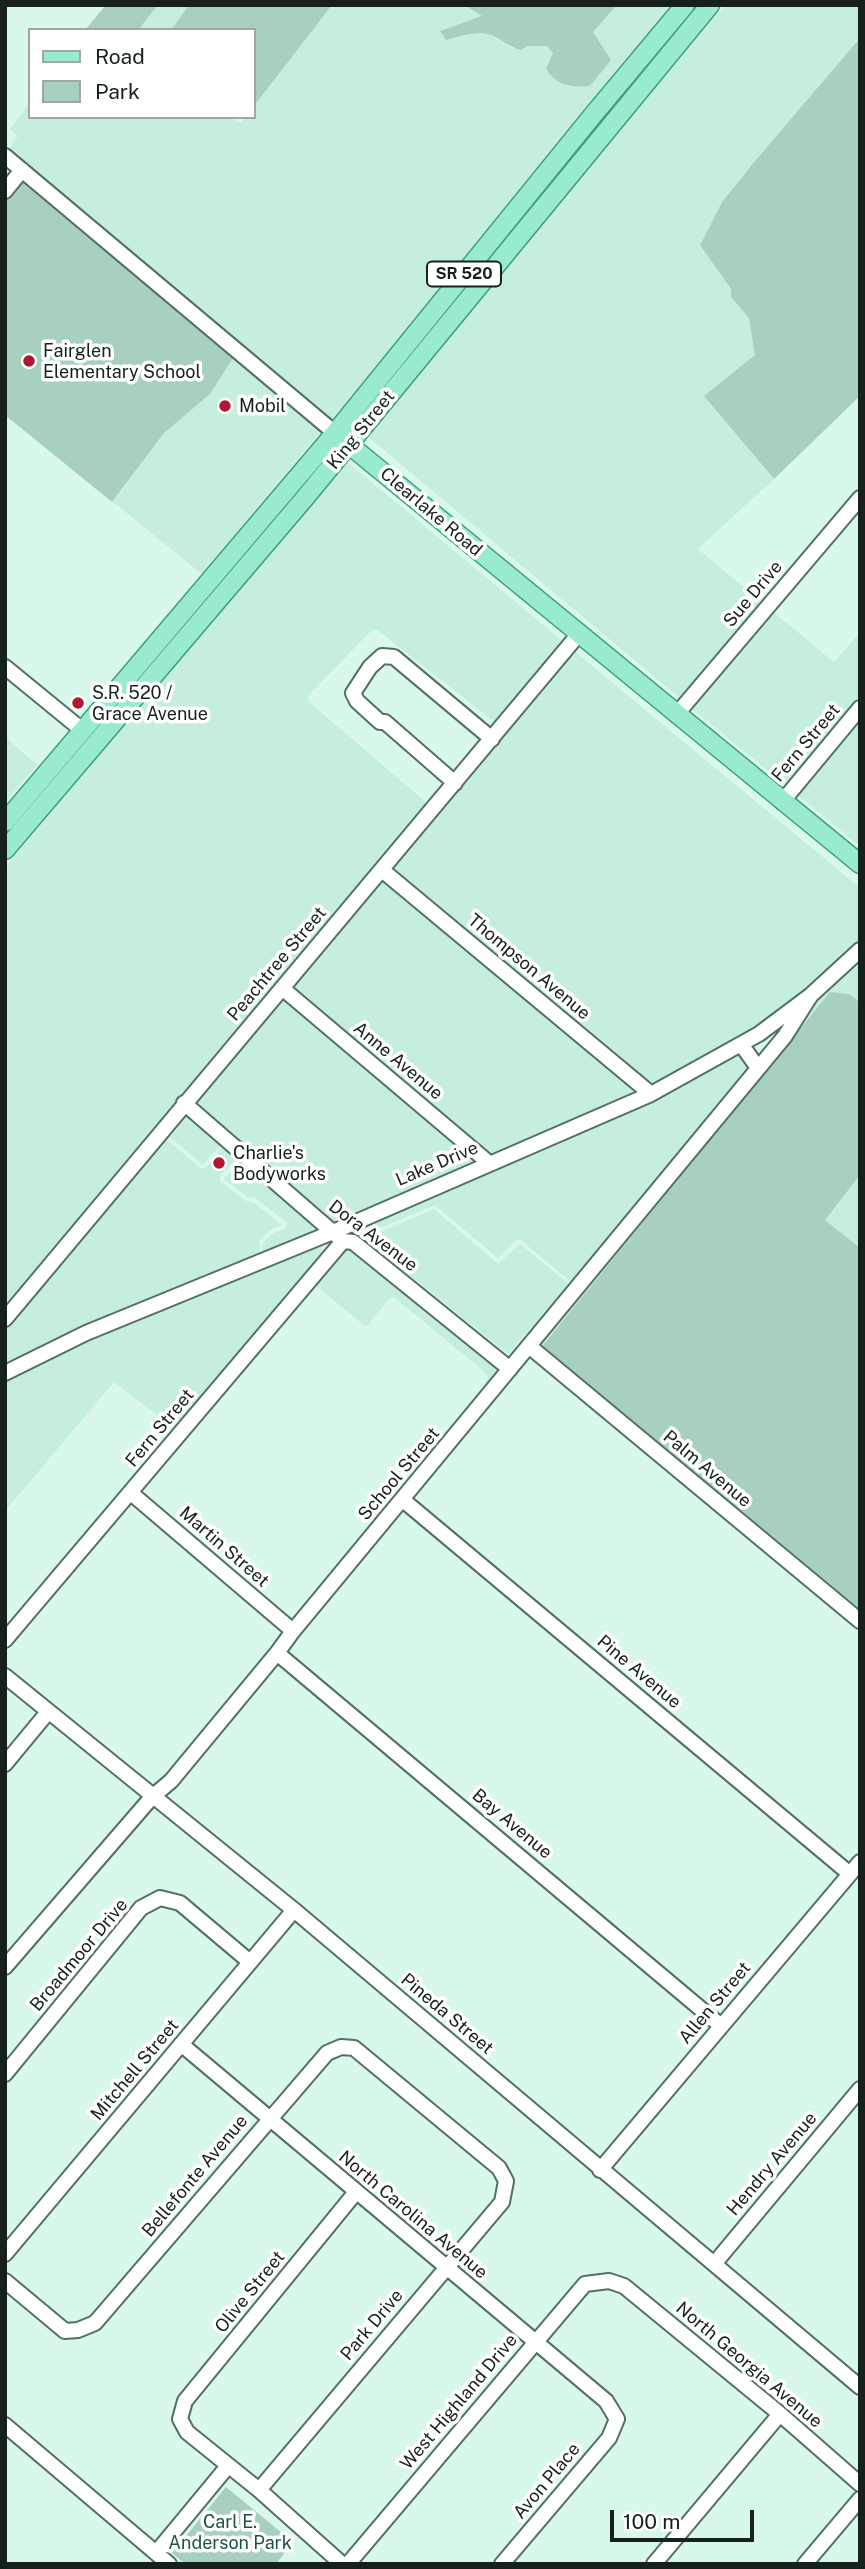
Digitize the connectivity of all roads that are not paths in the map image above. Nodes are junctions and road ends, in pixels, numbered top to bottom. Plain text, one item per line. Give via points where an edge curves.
1 (685, 5) edge
2 (710, 5) edge
3 (591, 148) junction
4 (5, 156) edge
5 (22, 170) junction
6 (5, 191) edge
7 (504, 225) junction
8 (519, 237) junction
9 (335, 433) junction
10 (349, 445) junction
11 (860, 498) edge
12 (578, 635) junction
13 (5, 667) edge
14 (102, 707) junction
15 (860, 708) edge
16 (676, 715) junction
17 (82, 730) junction
18 (492, 739) junction
19 (455, 783) junction
20 (782, 802) junction
21 (5, 822) edge
22 (5, 849) edge
23 (860, 864) edge
24 (382, 870) junction
25 (860, 950) edge
26 (282, 988) junction
27 (811, 995) junction
28 (741, 1044) junction
29 (758, 1068) junction
30 (651, 1094) junction
31 (184, 1103) junction
32 (489, 1163) junction
33 (338, 1236) junction
34 (314, 1239) junction
35 (331, 1252) junction
36 (5, 1319) edge
37 (529, 1346) junction
38 (510, 1369) junction
39 (5, 1373) edge
40 (131, 1493) junction
41 (403, 1500) junction
42 (860, 1621) edge
43 (293, 1631) junction
44 (5, 1640) edge
45 (277, 1653) junction
46 (5, 1676) edge
47 (48, 1712) junction
48 (5, 1764) edge
49 (152, 1797) junction
50 (860, 1862) edge
51 (850, 1874) junction
52 (294, 1910) junction
53 (250, 1962) junction
54 (5, 1967) edge
55 (720, 2025) junction
56 (181, 2044) junction
57 (5, 2048) edge
58 (18, 2059) junction
59 (5, 2074) edge
60 (860, 2090) edge
61 (269, 2119) junction
62 (600, 2169) junction
63 (506, 2180) joint
64 (356, 2192) junction
65 (5, 2255) edge
66 (714, 2264) junction
67 (447, 2266) junction
68 (5, 2281) edge
69 (609, 2281) joint
70 (534, 2343) junction
71 (860, 2387) edge
72 (780, 2414) junction
73 (617, 2419) joint
74 (5, 2425) edge
75 (228, 2466) junction
76 (860, 2484) edge
77 (259, 2490) junction
78 (860, 2499) edge
79 (156, 2553) junction
80 (169, 2564) edge
81 (345, 2564) edge
82 (502, 2564) edge
83 (654, 2564) edge
84 (805, 2564) edge

1 - 3 main road via 681,23 600,120
1 - 7 main road, King Street / SR 520
2 - 3 main road, King Street / SR 520
3 - 8 main road, King Street / SR 520
4 - 5 street, Clearlake Road
5 - 6 street
5 - 9 street, Clearlake Road
7 - 8 main road
7 - 9 main road, King Street / SR 520
8 - 10 main road, King Street / SR 520
9 - 10 main road, Clearlake Road
9 - 14 main road, King Street / SR 520
10 - 12 main road, Clearlake Road
10 - 22 main road, King Street / SR 520
11 - 16 street, Sue Drive
12 - 16 main road, Clearlake Road
12 - 18 street, Peachtree Street
13 - 17 street
14 - 17 main road, King Street / SR 520
14 - 22 main road via 103,720 8,833
15 - 20 street, Fern Street
16 - 20 main road, Clearlake Road
17 - 21 main road, King Street / SR 520
18 - 19 street, Peachtree Street
18 - 19 street via 394,657 382,656 370,667 353,693 357,701
19 - 24 street, Peachtree Street
20 - 23 main road, Clearlake Road
24 - 26 street, Peachtree Street
24 - 30 street, Thompson Avenue
25 - 27 street, Lake Drive
26 - 31 street, Peachtree Street
26 - 32 street, Anne Avenue
27 - 28 street, Lake Drive
27 - 29 street, School Street
28 - 29 street
28 - 30 street, Lake Drive
29 - 37 street, School Street
30 - 32 street, Lake Drive
31 - 33 street, Dora Avenue
31 - 36 street, Peachtree Street
32 - 33 street, Lake Drive
33 - 34 street, Lake Drive
33 - 35 street, Fern Street
33 - 38 street, Dora Avenue via 353,1242
34 - 35 street
34 - 39 street, Lake Drive via 86,1333
35 - 40 street, Fern Street
37 - 38 street, School Street
37 - 42 street, Palm Avenue
38 - 41 street, School Street
40 - 43 street, Martin Street
40 - 44 street, Fern Street
41 - 43 street, School Street
41 - 51 street, Pine Avenue
43 - 45 street, School Street
45 - 49 street, School Street
45 - 55 street, Bay Avenue
46 - 47 street, Pineda Street
47 - 48 street
47 - 49 street, Pineda Street
49 - 52 street, Pineda Street
49 - 54 street, School Street
50 - 51 street, Allen Street
51 - 55 street, Allen Street
52 - 53 street, Mitchell Street
52 - 62 street, Pineda Street
53 - 56 street, Mitchell Street
53 - 58 street, Broadmoor Drive via 180,1903 160,1898 141,1908
55 - 62 street, Allen Street
56 - 61 street, North Carolina Avenue
56 - 65 street, Mitchell Street
57 - 58 street
58 - 59 street, Broadmoor Drive
60 - 66 street, Hendry Avenue
61 - 63 street, Bellefonte Avenue via 327,2053 354,2048 499,2168
61 - 64 street, North Carolina Avenue
61 - 68 street, Bellefonte Avenue via 96,2323 65,2331
62 - 66 street, Pineda Street
63 - 67 street, Park Drive via 502,2202
64 - 67 street, North Carolina Avenue
64 - 75 street, Olive Street via 185,2401 180,2419 187,2432
66 - 71 street, Pineda Street
67 - 70 street, North Carolina Avenue
67 - 77 street, Park Drive
69 - 70 street, West Highland Drive via 585,2284
69 - 72 street, North Georgia Avenue via 624,2286
70 - 73 street, North Carolina Avenue via 606,2401
70 - 81 street, West Highland Drive
72 - 76 street, North Georgia Avenue
72 - 83 street
73 - 82 street, Avon Place via 609,2438
74 - 79 street
75 - 77 street
75 - 79 street
77 - 81 street
78 - 84 street
79 - 80 street

